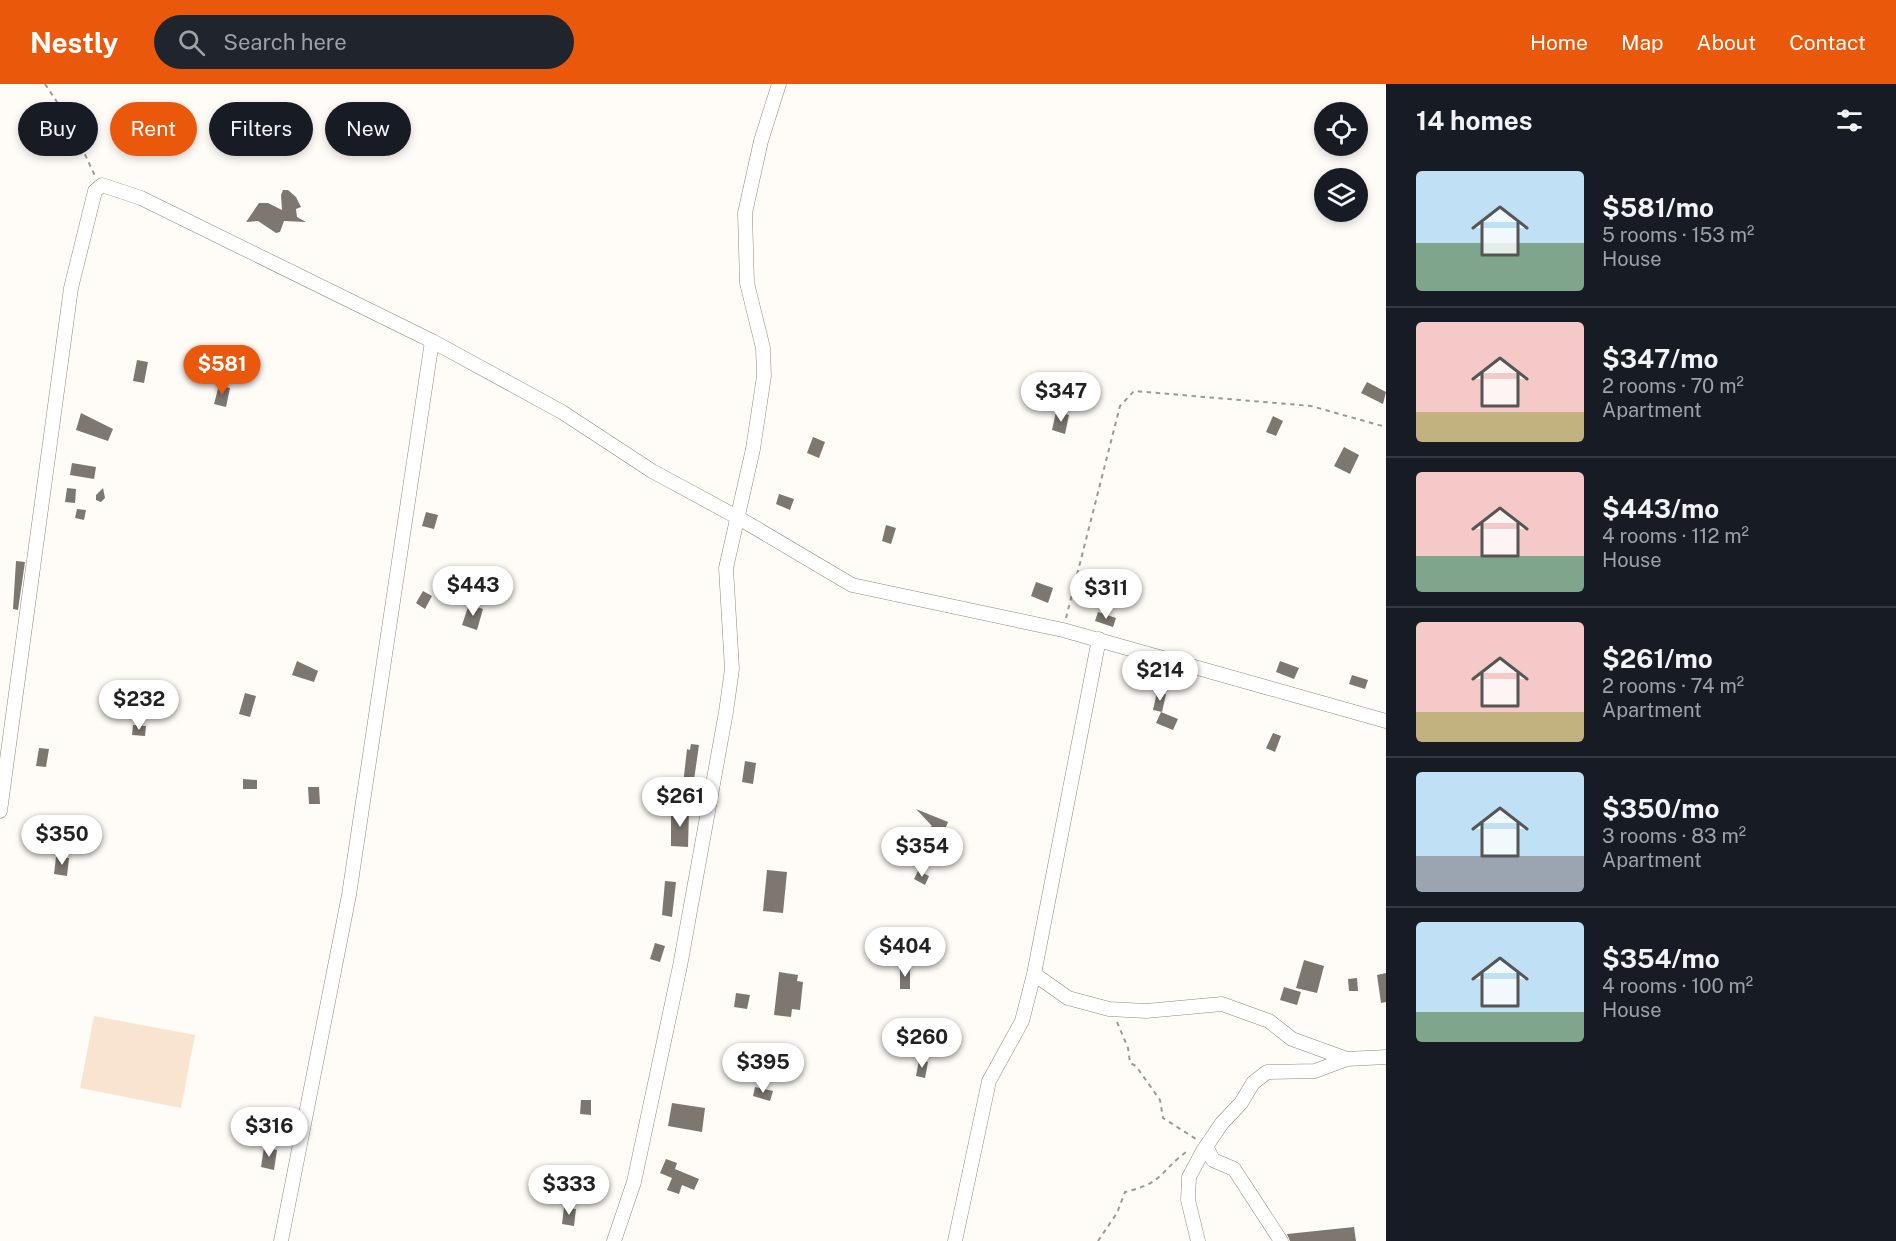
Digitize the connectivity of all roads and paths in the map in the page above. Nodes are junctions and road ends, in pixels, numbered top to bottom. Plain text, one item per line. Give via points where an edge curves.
1 (45, 84) edge
2 (779, 84) edge
3 (99, 185) junction
4 (432, 341) junction
5 (1386, 427) edge
6 (737, 517) junction
7 (1063, 630) junction
8 (1099, 639) junction
9 (1386, 721) edge
10 (0, 811) edge
11 (1034, 974) junction
12 (1109, 1009) junction
13 (1386, 1058) edge
14 (1347, 1059) junction
15 (1192, 1136) junction
16 (1206, 1146) junction
17 (281, 1241) edge
18 (614, 1241) edge
19 (955, 1241) edge
20 (1098, 1241) edge
21 (1198, 1241) edge
22 (1281, 1241) edge

1 - 3 path via 69,120
2 - 6 street via 745,213 747,283 763,348 764,376
3 - 4 street via 141,198
3 - 10 street via 71,288
4 - 6 street via 562,412 652,471
4 - 17 street via 349,895
5 - 7 path via 1311,406 1134,391 1120,406
6 - 7 street via 852,585
6 - 18 street via 726,568 732,669 726,712 680,966 634,1182
7 - 8 street
8 - 9 street
8 - 11 street
11 - 12 street via 1068,998
11 - 19 street via 1022,1021 989,1081
12 - 14 street via 1146,1011 1222,1004 1269,1021 1292,1039
12 - 15 path via 1128,1048 1130,1063 1160,1100 1163,1118
13 - 14 street
14 - 16 street via 1315,1071 1267,1072 1253,1083
15 - 16 path
15 - 20 path via 1191,1148 1160,1179 1148,1187 1125,1192 1117,1213
16 - 21 street via 1189,1177 1188,1200
16 - 22 street via 1213,1160 1234,1169

